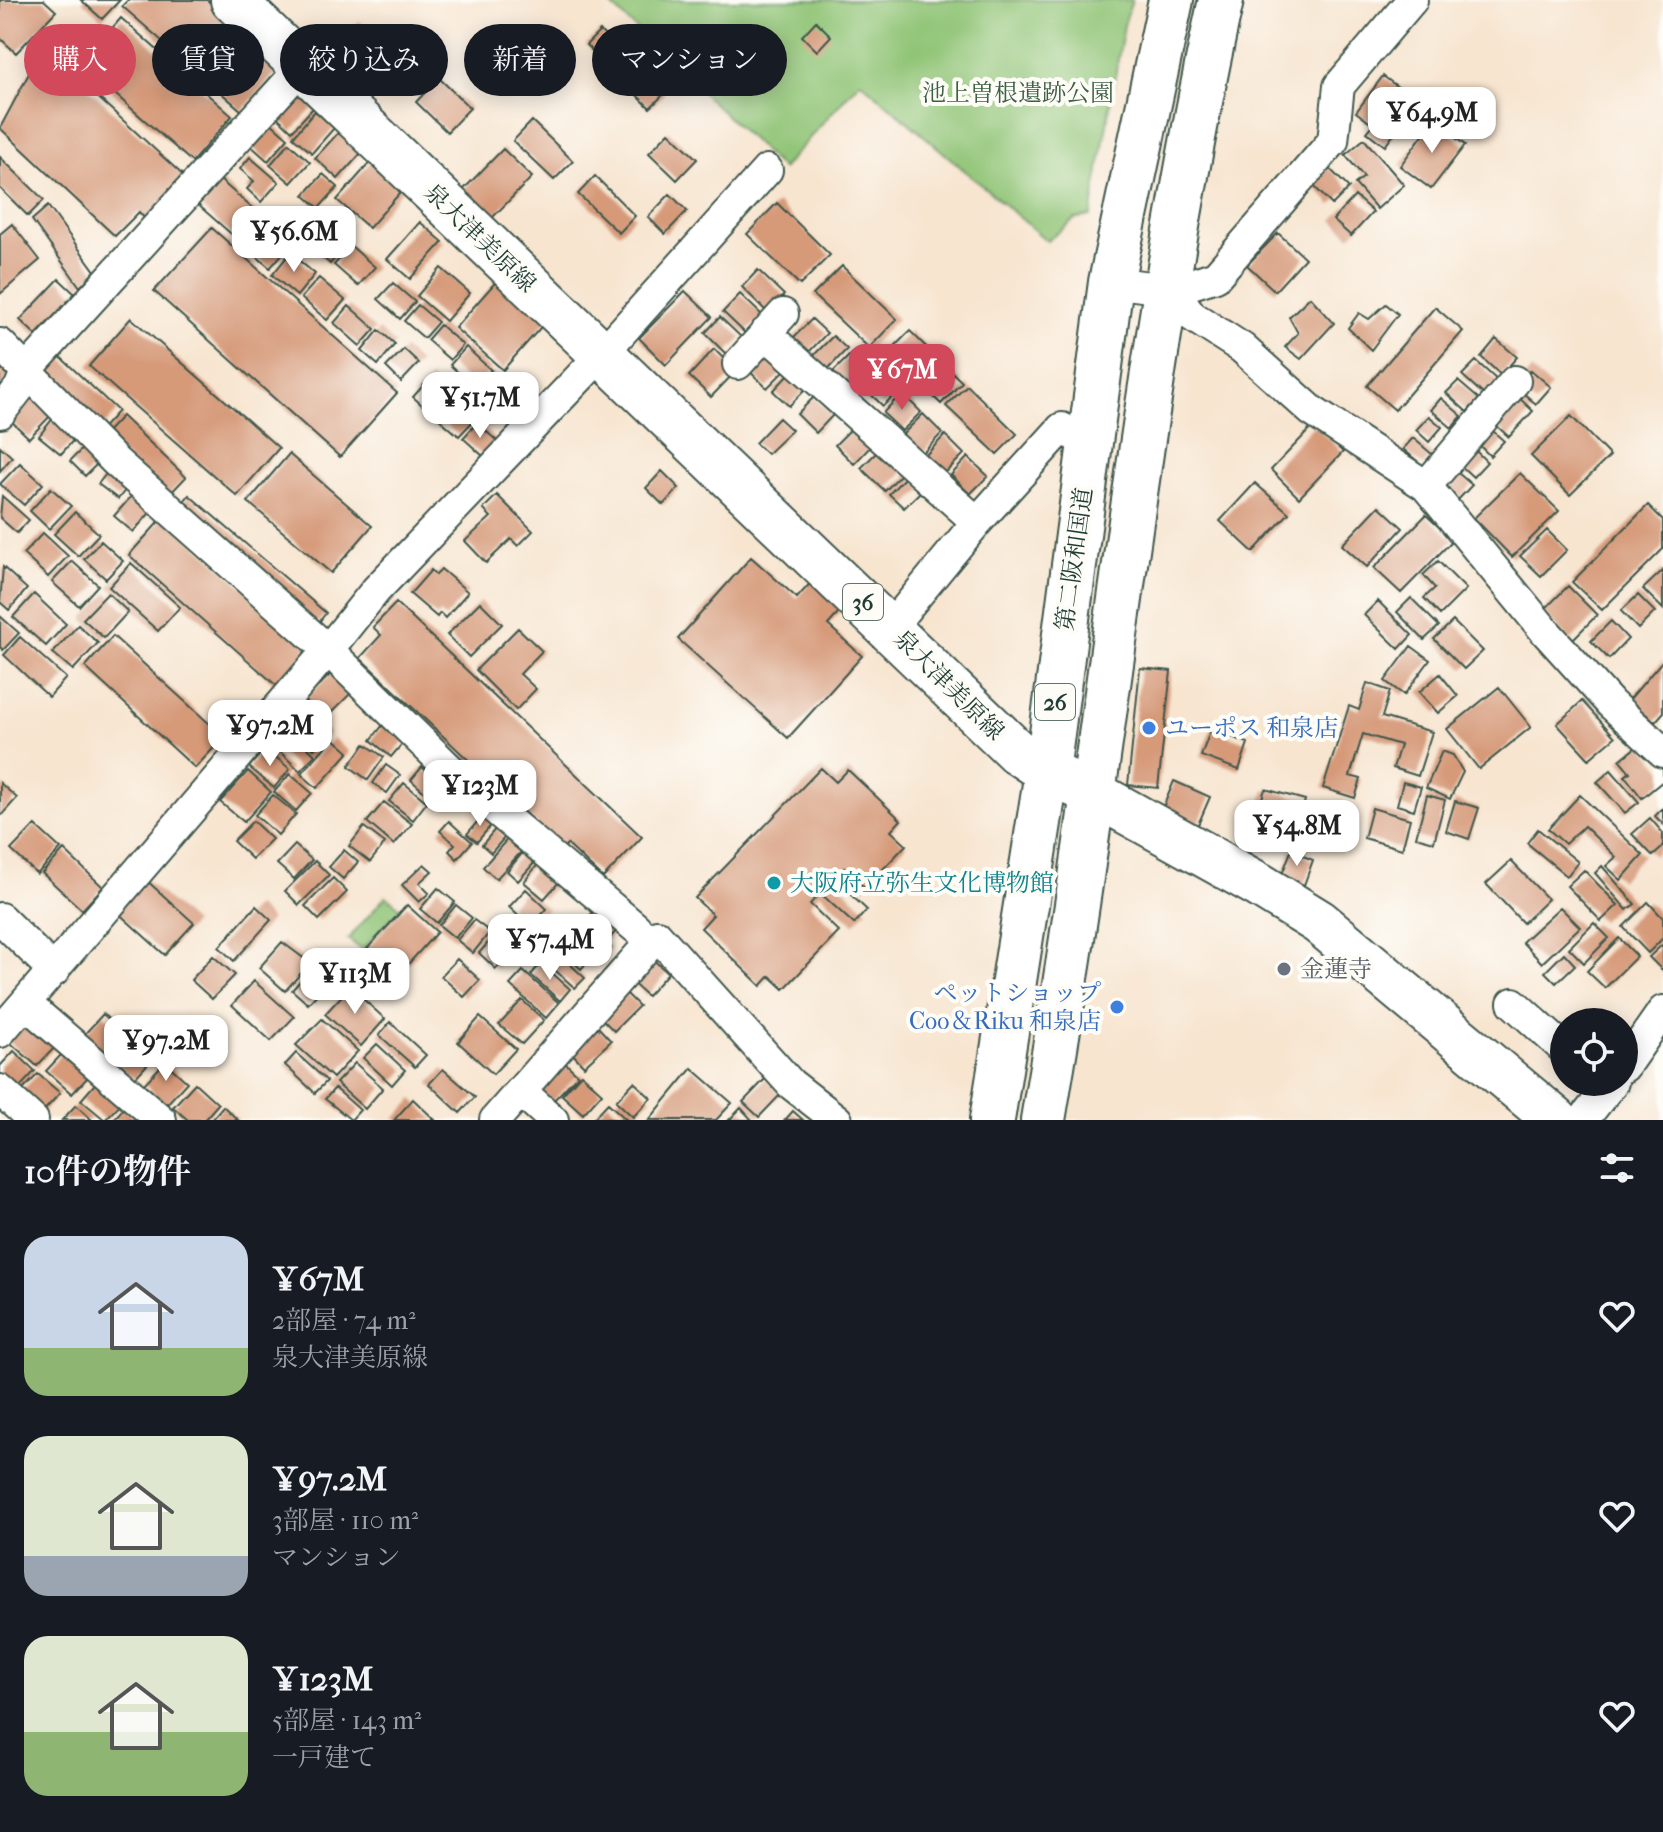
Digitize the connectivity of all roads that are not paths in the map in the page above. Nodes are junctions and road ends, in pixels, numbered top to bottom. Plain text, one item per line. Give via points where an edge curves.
1 (233, 0) edge
2 (1171, 0) edge
3 (1221, 0) edge
4 (1412, 0) edge
5 (280, 46) edge
6 (280, 91) edge
7 (332, 96) edge
8 (767, 170) dead end
9 (1111, 282) junction
10 (1169, 290) junction
11 (0, 344) edge
12 (602, 354) junction
13 (738, 364) dead end
14 (26, 371) junction
15 (1515, 381) dead end
16 (0, 413) edge
17 (1090, 445) junction
18 (1426, 486) junction
19 (977, 522) junction
20 (890, 628) junction
21 (328, 650) junction
22 (1663, 752) edge
23 (1047, 772) junction
24 (1095, 794) junction
25 (0, 918) edge
26 (636, 928) dead end
27 (54, 971) junction
28 (25, 1003) junction
29 (1513, 1003) dead end
30 (1663, 1011) edge
31 (1550, 1022) edge
32 (0, 1032) edge
33 (1638, 1044) edge
34 (0, 1090) edge
35 (521, 1091) junction
36 (1600, 1096) edge
37 (33, 1120) edge
38 (161, 1120) edge
39 (495, 1120) edge
40 (553, 1120) edge
41 (837, 1120) edge
42 (992, 1120) edge
43 (1043, 1120) edge
44 (1556, 1120) edge
45 (1583, 1120) edge

1 - 5 main road, 泉大津美原線 / 36
2 - 9 main road, 第二阪和国道 / 26
3 - 10 main road, 第二阪和国道 / 26
4 - 10 street via 1339,86 1333,141 1315,166 1216,276
6 - 14 street
7 - 12 main road, 泉大津美原線 / 36
8 - 12 street
9 - 10 street
9 - 17 main road, 第二阪和国道 / 26
10 - 18 street via 1192,316 1242,348 1312,411
10 - 24 main road, 第二阪和国道 / 26
11 - 14 street
12 - 20 main road, 泉大津美原線 / 36
12 - 21 street via 376,590
13 - 19 street via 774,324 846,421
14 - 16 street
14 - 21 street via 115,461
15 - 18 street
17 - 19 street via 1062,428
17 - 23 main road, 第二阪和国道 / 26
18 - 22 street via 1545,631
19 - 20 street
20 - 23 main road, 泉大津美原線 / 36 via 1017,752
21 - 26 street via 463,782
21 - 27 street
23 - 24 main road, 泉大津美原線 / 36
23 - 42 main road, 第二阪和国道 / 26
24 - 43 main road, 第二阪和国道 / 26
24 - 44 main road, 泉大津美原線 / 36 via 1319,922
25 - 27 street
27 - 28 street
28 - 32 street
28 - 38 street
29 - 31 street
30 - 33 street
34 - 37 street
35 - 39 street
35 - 40 street
35 - 41 street via 657,935 791,1084
36 - 45 street

